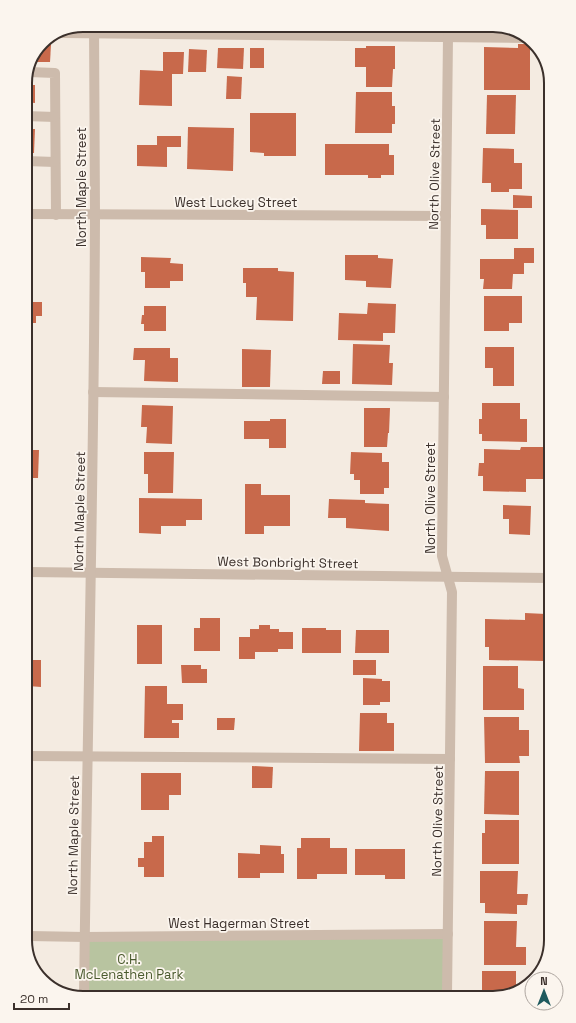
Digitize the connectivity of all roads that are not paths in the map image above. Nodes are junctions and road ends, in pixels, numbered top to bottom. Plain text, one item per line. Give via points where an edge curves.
1 (94, 32) edge
2 (195, 32) edge
3 (449, 32) edge
4 (448, 37) junction
5 (516, 38) edge
6 (34, 72) edge
7 (32, 116) edge
8 (55, 117) junction
9 (32, 162) edge
10 (55, 162) junction
11 (32, 214) edge
12 (56, 215) junction
13 (95, 215) junction
14 (446, 216) junction
15 (93, 392) junction
16 (444, 397) junction
17 (32, 572) edge
18 (91, 573) junction
19 (448, 577) junction
20 (544, 578) edge
21 (32, 756) edge
22 (87, 756) junction
23 (450, 759) junction
24 (448, 934) junction
25 (32, 936) edge
26 (85, 937) junction
27 (84, 991) edge
28 (448, 991) edge

1 - 13 street, North Maple Street
2 - 4 street
3 - 4 street, North Olive Street
4 - 5 street
4 - 14 street, North Olive Street
6 - 8 street via 55,73
7 - 8 street
8 - 10 street
9 - 10 street
10 - 12 street
11 - 12 street, West Luckey Street
12 - 13 street, West Luckey Street
13 - 14 street, West Luckey Street
13 - 15 street, North Maple Street
14 - 16 street, North Olive Street
15 - 16 street
15 - 18 street, North Maple Street
16 - 19 street, North Olive Street via 442,556
17 - 18 street, West Bonbright Street
18 - 19 street, West Bonbright Street
18 - 22 street, North Maple Street
19 - 20 street, West Bonbright Street
19 - 23 street, North Olive Street via 452,592
21 - 22 street
22 - 23 street
22 - 26 street, North Maple Street
23 - 24 street, North Olive Street
24 - 26 street, West Hagerman Street
24 - 28 street, North Olive Street
25 - 26 street, West Hagerman Street
26 - 27 street, North Maple Street

